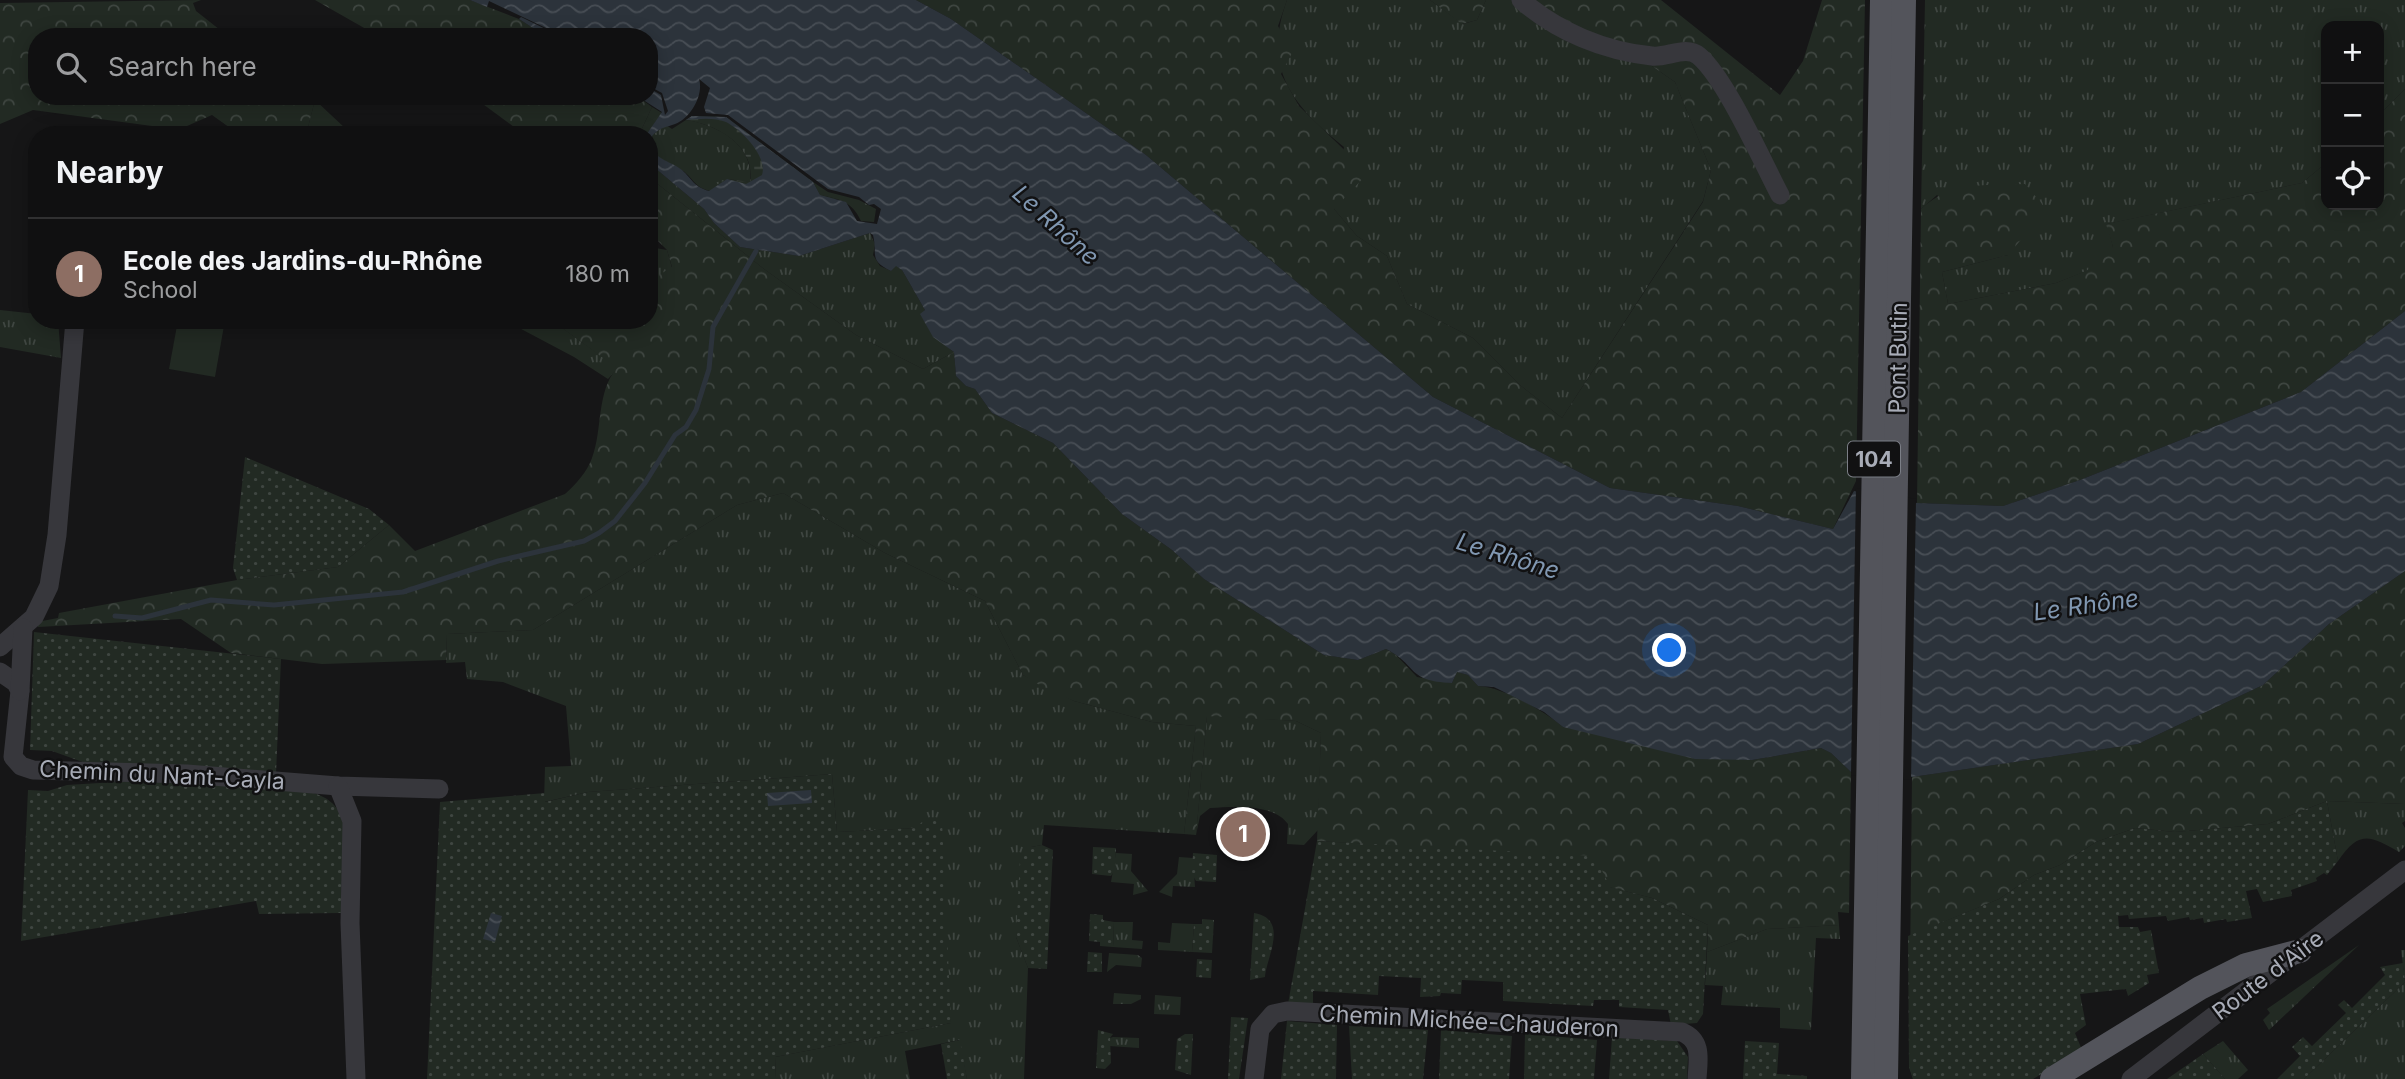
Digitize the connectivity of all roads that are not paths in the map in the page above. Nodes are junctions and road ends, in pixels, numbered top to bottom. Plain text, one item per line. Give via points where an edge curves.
1 (1521, 0) edge
2 (1882, 0) edge
3 (1904, 0) edge
4 (1780, 195) dead end
5 (74, 329) edge
6 (23, 628) junction
7 (0, 647) edge
8 (0, 672) edge
9 (20, 691) junction
10 (338, 786) junction
11 (439, 789) dead end
12 (2403, 876) edge
13 (1877, 922) junction
14 (2300, 951) junction
15 (1889, 1074) edge
16 (356, 1079) edge
17 (1254, 1079) edge
18 (1697, 1079) edge
19 (1863, 1079) edge
20 (2052, 1079) edge
21 (2131, 1079) edge

1 - 4 street via 1557,27 1593,42 1650,56 1683,51 1698,55 1715,74
2 - 13 main road, Pont Butin / 104
3 - 13 main road, Pont Butin / 104
5 - 6 street via 52,572 43,604
6 - 7 street
6 - 9 street, Chemin du Nant-Cayla
8 - 9 street
9 - 10 street, Chemin du Nant-Cayla via 13,757 33,770 187,774
10 - 11 street, Chemin du Nant-Cayla
10 - 16 street via 352,821 349,923
12 - 14 street, Route d'Aïre
13 - 15 main road, 104
13 - 19 main road, 104
14 - 20 main road via 2246,965 2200,988
14 - 21 street, Route d'Aïre
17 - 18 street, Chemin Michée-Chauderon via 1260,1030 1273,1014 1287,1012 1682,1032 1698,1047

